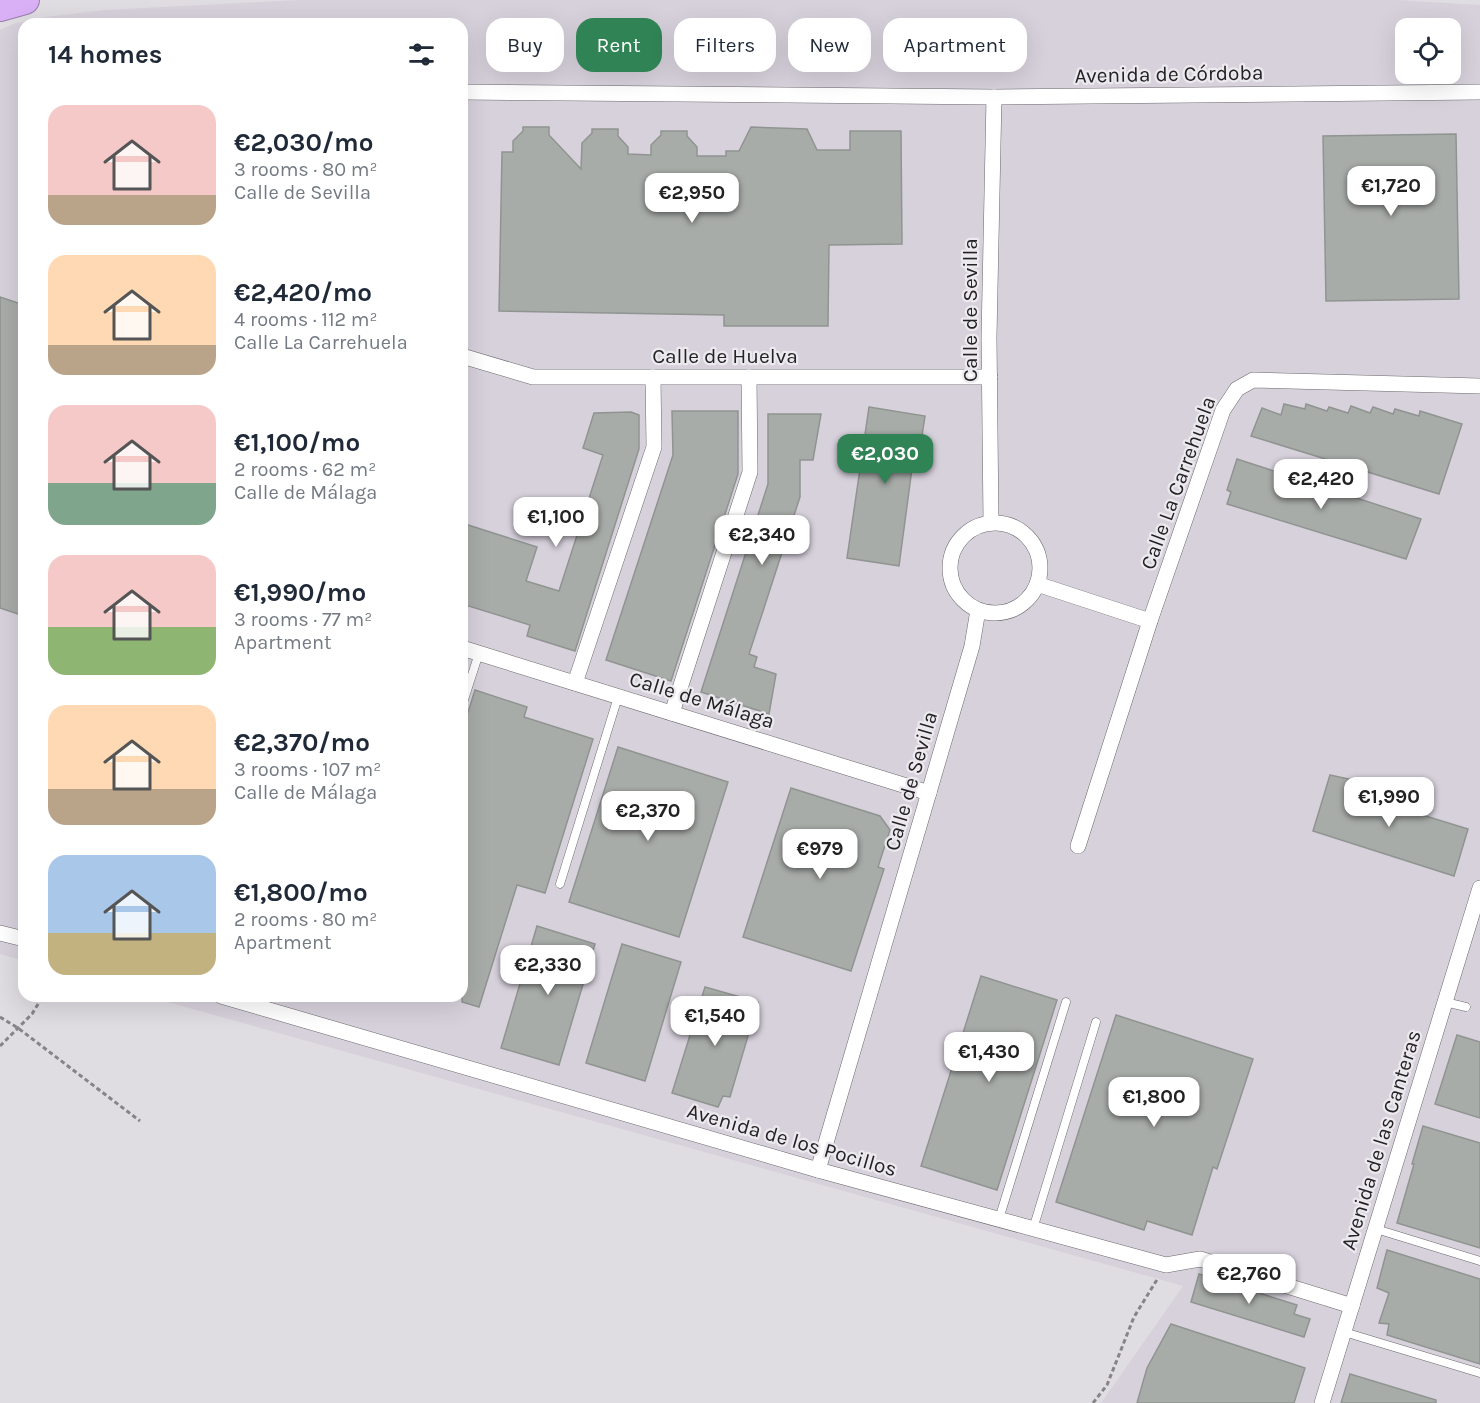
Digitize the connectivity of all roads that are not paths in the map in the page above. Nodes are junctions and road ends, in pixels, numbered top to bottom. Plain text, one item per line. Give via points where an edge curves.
1 (25, 0) edge
2 (0, 7) edge
3 (468, 92) edge
4 (1480, 92) edge
5 (994, 97) junction
6 (468, 358) edge
7 (653, 377) junction
8 (749, 377) junction
9 (990, 377) junction
10 (1480, 386) edge
11 (991, 523) junction
12 (1037, 584) junction
13 (978, 610) junction
14 (1150, 621) junction
15 (468, 650) edge
16 (479, 653) junction
17 (575, 683) junction
18 (468, 687) edge
19 (618, 697) junction
20 (672, 713) junction
21 (929, 793) junction
22 (1078, 846) dead end
23 (560, 884) dead end
24 (1480, 888) edge
25 (0, 933) edge
26 (18, 938) edge
27 (242, 1002) edge
28 (1066, 1002) dead end
29 (1445, 1002) junction
30 (1466, 1007) dead end
31 (1096, 1022) dead end
32 (818, 1170) junction
33 (999, 1219) junction
34 (1376, 1228) junction
35 (1033, 1229) junction
36 (1480, 1261) edge
37 (1352, 1306) junction
38 (1344, 1332) junction
39 (1480, 1373) edge
40 (1322, 1403) edge

1 - 2 highway
3 - 5 street, Avenida de Córdoba
4 - 5 street, Avenida de Córdoba
5 - 9 street, Calle de Sevilla
6 - 7 street, Calle de Huelva via 533,377
7 - 8 street, Calle de Huelva
7 - 17 street via 654,447
8 - 9 street, Calle de Huelva
8 - 20 street via 750,472
9 - 11 street, Calle de Sevilla
10 - 14 street, Calle La Carrehuela via 1253,380 1237,389 1223,410
11 - 12 street via 1011,526 1028,537 1040,561
11 - 13 street via 964,536 951,562 956,591
12 - 13 street via 1018,607 992,614
12 - 14 street
13 - 21 street, Calle de Sevilla via 972,646
14 - 22 street, Calle La Carrehuela
15 - 16 street, Calle de Málaga
16 - 17 street, Calle de Málaga
16 - 18 lane
17 - 19 street, Calle de Málaga
19 - 20 street, Calle de Málaga
19 - 23 lane
20 - 21 street, Calle de Málaga
21 - 32 street, Calle de Sevilla
24 - 29 street, Avenida de las Canteras
25 - 26 street
27 - 32 street, Avenida de los Pocillos
28 - 33 lane
29 - 30 lane
29 - 34 street, Avenida de las Canteras
31 - 35 lane
32 - 33 street, Avenida de los Pocillos
33 - 35 street, Avenida de los Pocillos
34 - 36 lane
34 - 37 street, Avenida de las Canteras
35 - 37 street, Avenida de los Pocillos via 1166,1265 1200,1259
37 - 38 street, Avenida de las Canteras
38 - 39 lane
38 - 40 street, Avenida de las Canteras

